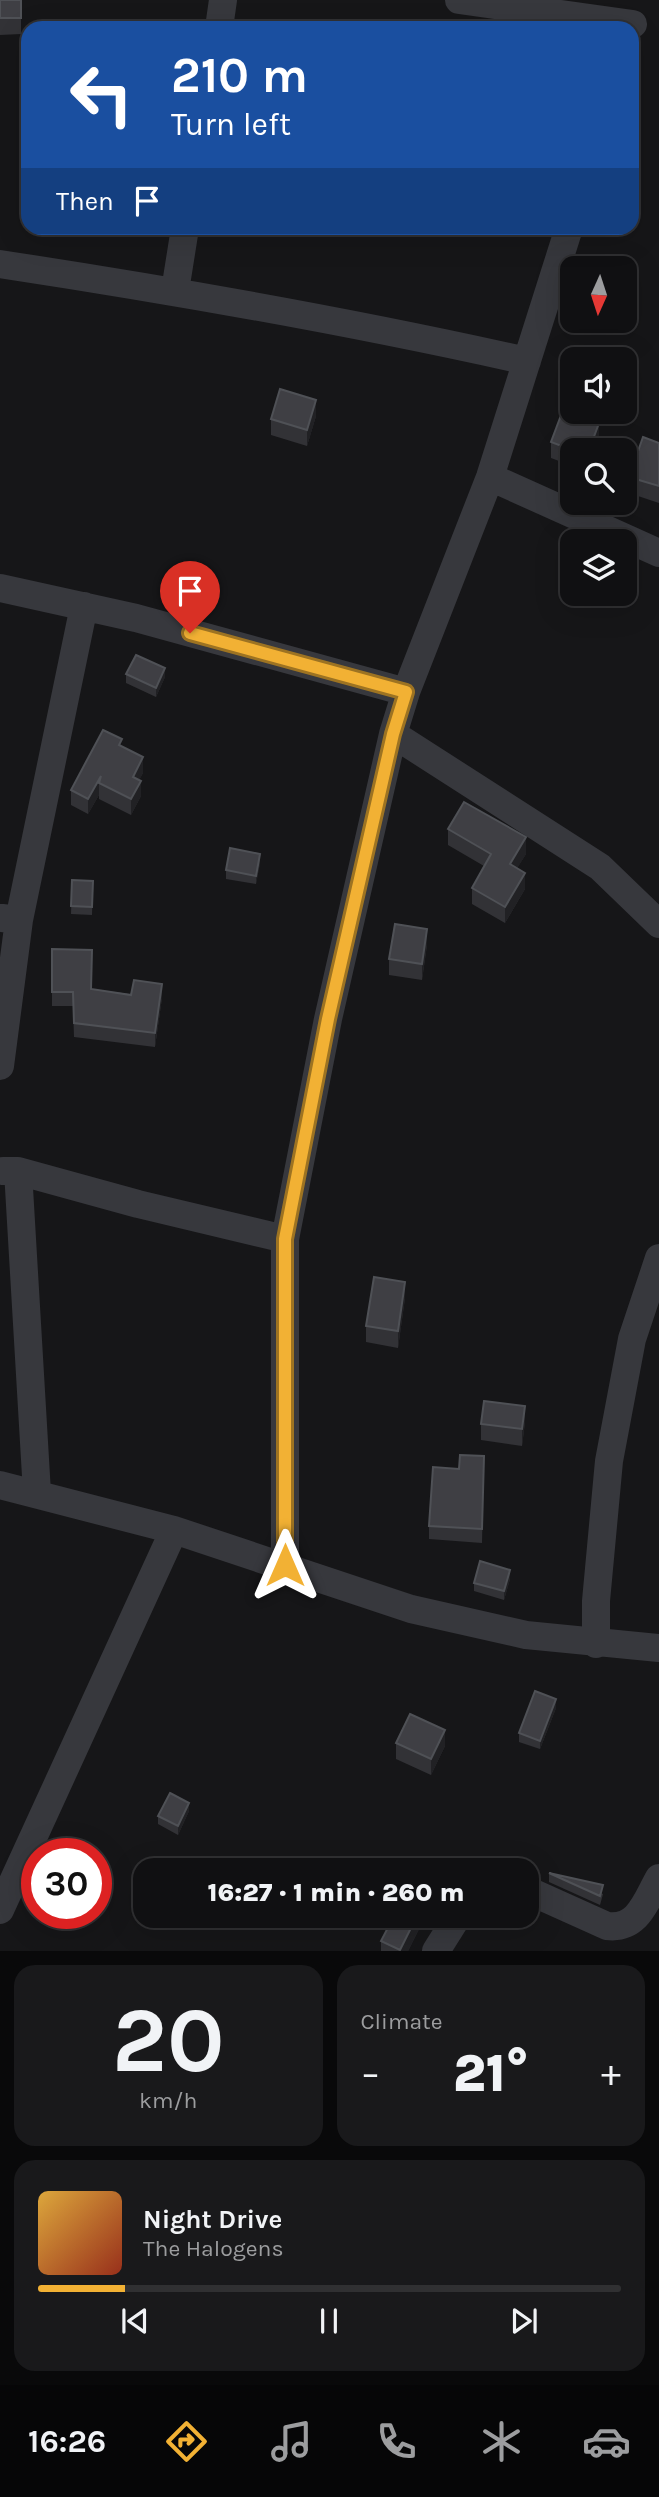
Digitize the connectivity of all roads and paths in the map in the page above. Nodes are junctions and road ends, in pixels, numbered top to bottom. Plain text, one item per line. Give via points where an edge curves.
1 (223, 0) edge
2 (459, 0) edge
3 (635, 17) edge
4 (220, 21) edge
5 (184, 235) edge
6 (567, 235) edge
7 (0, 264) edge
8 (175, 291) junction
9 (527, 361) junction
10 (490, 477) junction
11 (659, 553) edge
12 (0, 588) edge
13 (84, 606) junction
14 (406, 692) junction
15 (393, 734) junction
16 (9, 919) edge
17 (659, 924) edge
18 (0, 1066) edge
19 (9, 1171) edge
20 (285, 1239) junction
21 (659, 1258) edge
22 (0, 1485) edge
23 (37, 1493) junction
24 (174, 1530) junction
25 (285, 1565) junction
26 (596, 1644) junction
27 (659, 1648) edge
28 (659, 1878) edge
29 (539, 1896) edge
30 (0, 1910) edge
31 (450, 1928) edge
32 (436, 1951) edge

1 - 4 street
2 - 3 street
5 - 8 street
6 - 9 street
7 - 8 street
8 - 9 street
9 - 10 street
10 - 11 street
10 - 14 street
12 - 13 street
13 - 14 street
13 - 16 street
14 - 15 street
15 - 17 street via 600,867
15 - 20 street via 328,1019
16 - 18 street
19 - 20 street
19 - 23 street
20 - 25 street
21 - 26 street via 632,1339 609,1461
22 - 23 street
23 - 24 street
24 - 25 street
24 - 30 street
25 - 26 street via 411,1609 526,1636
26 - 27 street
28 - 29 street via 632,1923 621,1928
31 - 32 street

